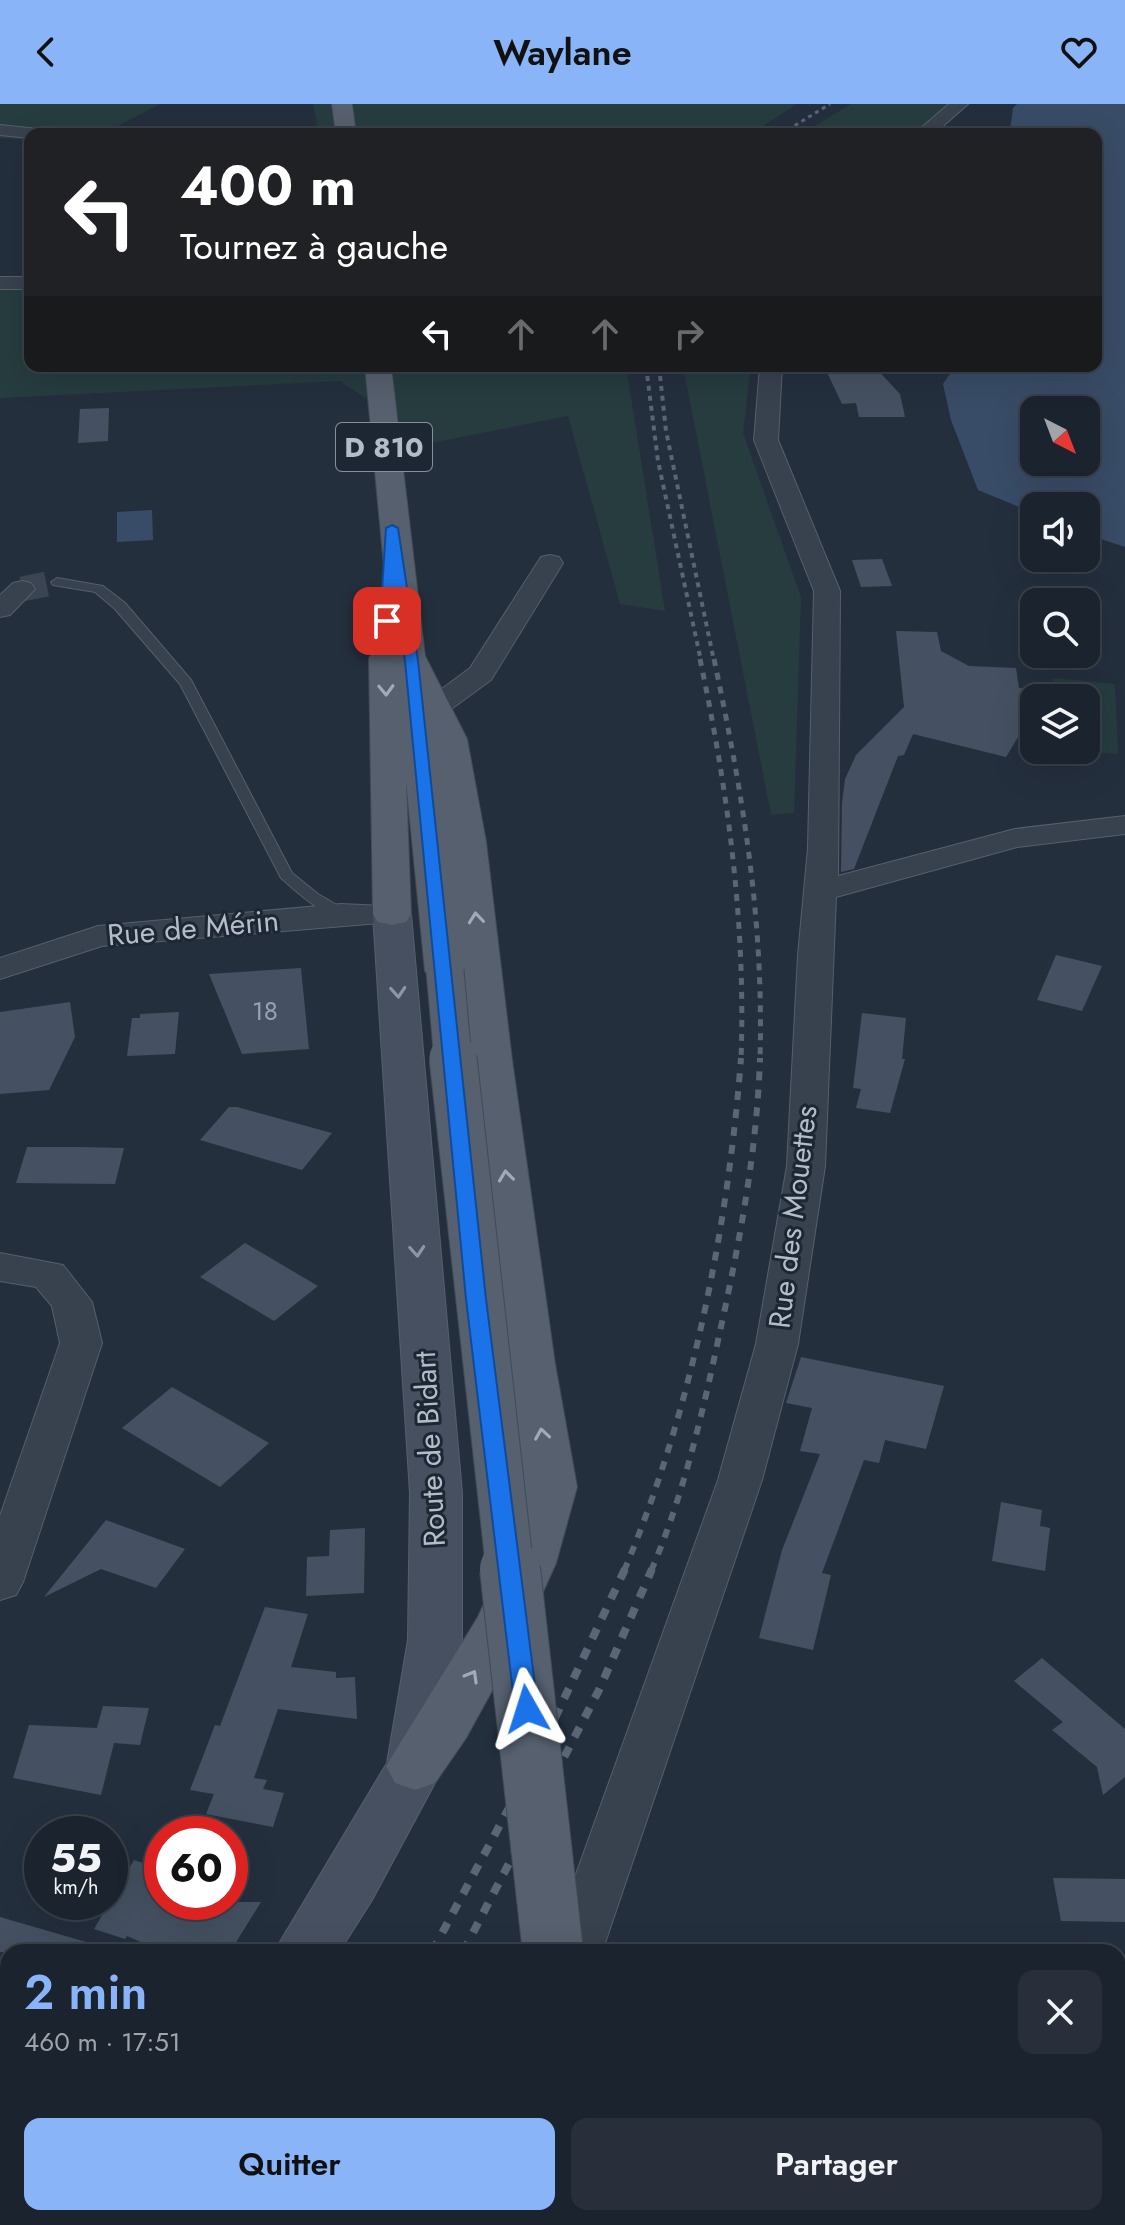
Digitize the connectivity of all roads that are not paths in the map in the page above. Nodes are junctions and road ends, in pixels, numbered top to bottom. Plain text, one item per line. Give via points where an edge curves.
1 (342, 104) edge
2 (959, 104) edge
3 (345, 128) edge
4 (930, 128) edge
5 (0, 130) edge
6 (24, 133) edge
7 (0, 283) edge
8 (24, 283) edge
9 (379, 372) edge
10 (771, 372) edge
11 (392, 528) junction
12 (550, 563) dead end
13 (57, 582) tunnel mouth
14 (22, 589) tunnel mouth
15 (0, 609) edge
16 (412, 661) junction
17 (433, 709) junction
18 (1125, 825) edge
19 (820, 891) junction
20 (341, 914) junction
21 (392, 914) junction
22 (0, 969) edge
23 (0, 1267) edge
24 (0, 1582) edge
25 (415, 1766) junction
26 (310, 1944) edge
27 (552, 1944) edge
28 (578, 1944) edge

1 - 3 main road
2 - 4 street
5 - 6 street
7 - 8 street
9 - 11 main road, D 810
10 - 19 street, Rue des Mouettes via 766,440 827,591
11 - 16 main road, D 810
11 -> 21 main road via 385,652
12 - 17 street via 481,674
13 - 20 lane via 99,589 177,672 286,875
14 - 15 street
16 - 17 main road
16 - 27 main road, D 810, bridge via 476,1299
25 -> 17 main road via 501,1625 529,1563 551,1487 497,1105 468,842 450,739
18 - 19 street via 1015,838
19 - 28 street, Rue des Mouettes via 806,1166 777,1344 740,1480
20 - 21 street, Rue de Mérin
20 - 22 street, Rue de Mérin via 98,936
21 -> 25 main road, Route de Bidart via 436,1493 435,1640
23 - 24 street via 49,1275 72,1302 81,1343
25 - 26 main road, Route de Bidart

